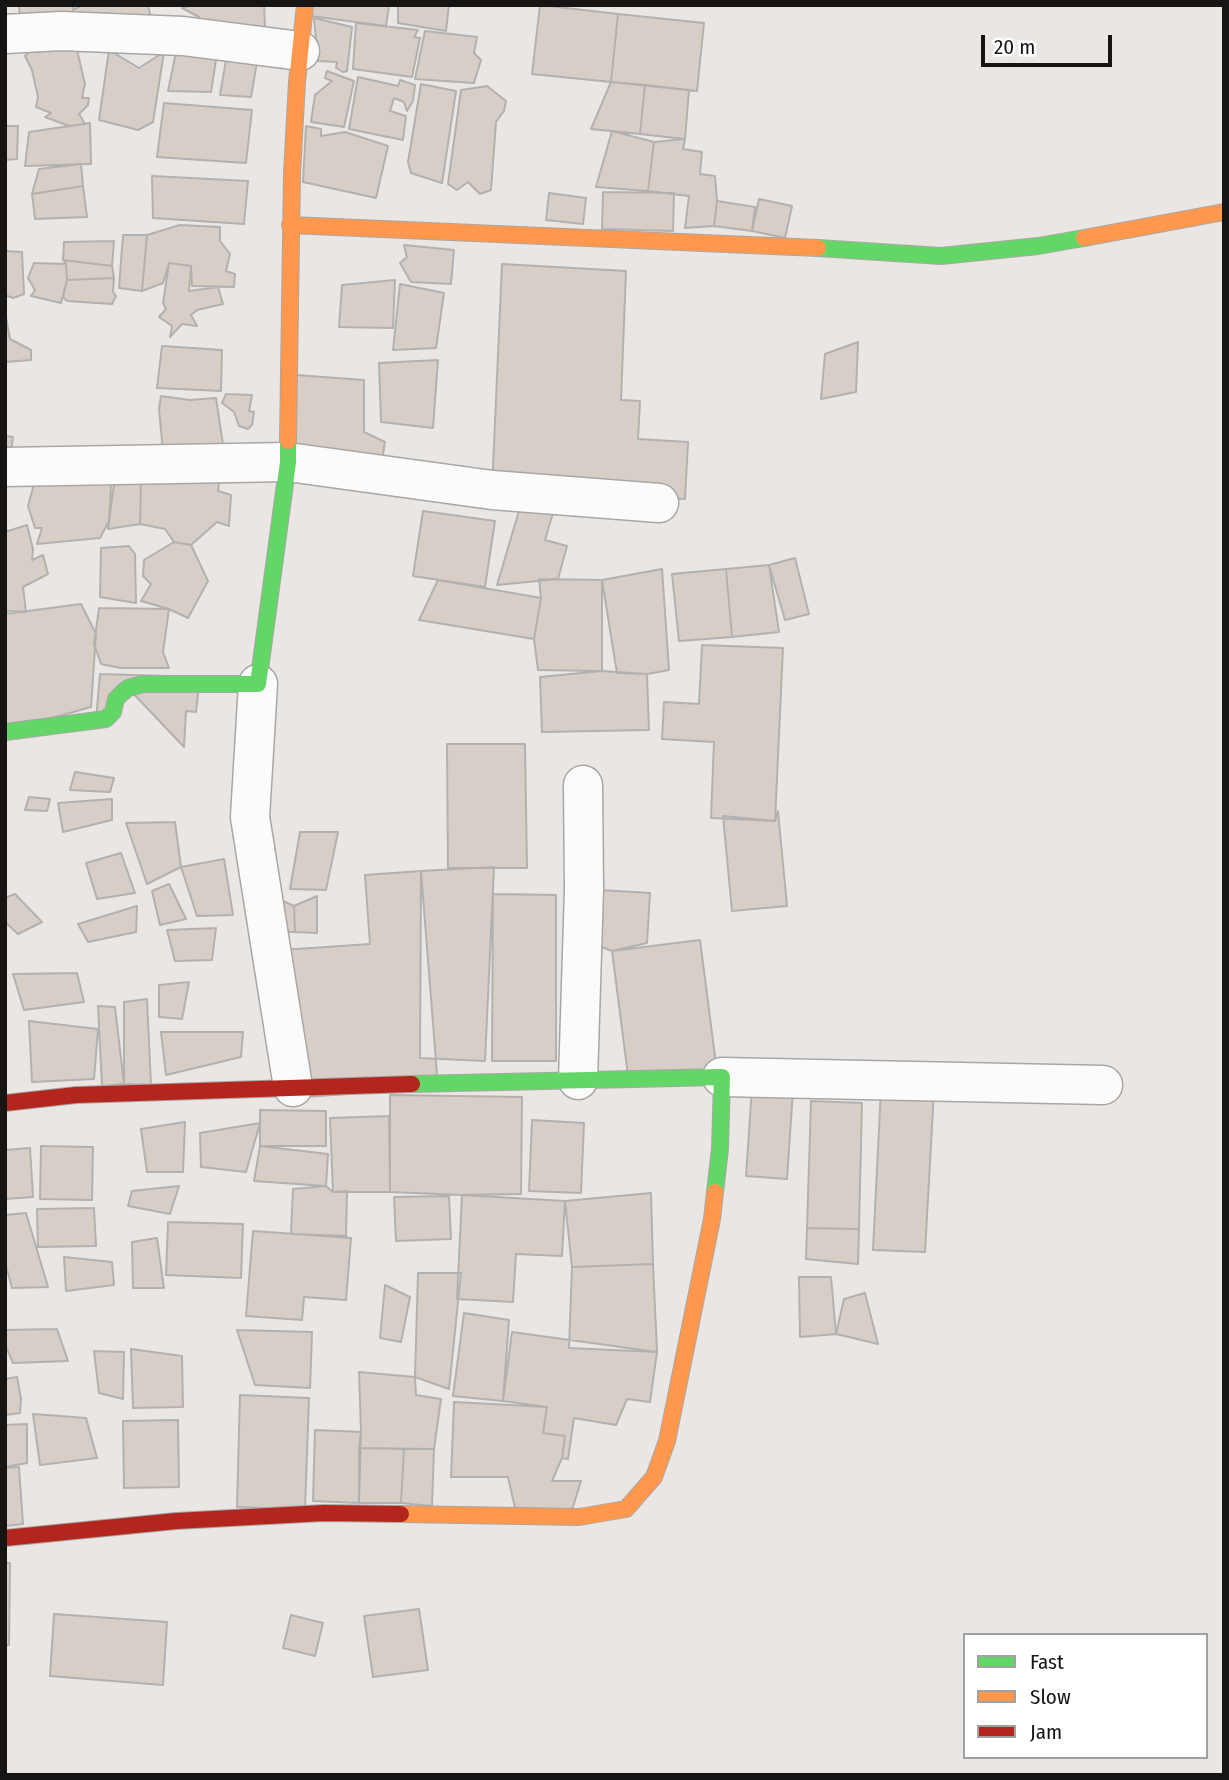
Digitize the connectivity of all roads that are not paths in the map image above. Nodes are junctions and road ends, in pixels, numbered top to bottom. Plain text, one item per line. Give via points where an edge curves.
1 (305, 5) edge
2 (5, 34) edge
3 (300, 51) junction
4 (1224, 212) edge
5 (290, 225) junction
6 (288, 462) junction
7 (5, 467) edge
8 (659, 503) dead end
9 (258, 684) junction
10 (5, 732) edge
11 (583, 785) dead end
12 (722, 1077) junction
13 (578, 1080) junction
14 (1103, 1085) dead end
15 (293, 1087) junction
16 (5, 1103) edge
17 (5, 1538) edge

1 - 3 street
2 - 3 street via 183,36
3 - 5 street
4 - 5 street via 1038,246 941,256
5 - 6 street
6 - 7 street
6 - 8 street via 492,489
6 - 9 street
9 - 10 street via 144,684 121,693 106,719
9 - 15 street via 250,817
11 - 13 street
12 - 13 street
12 - 14 street
12 - 17 street via 712,1219 667,1441 654,1477 626,1509 579,1517 324,1513 176,1521
13 - 15 street
15 - 16 street

